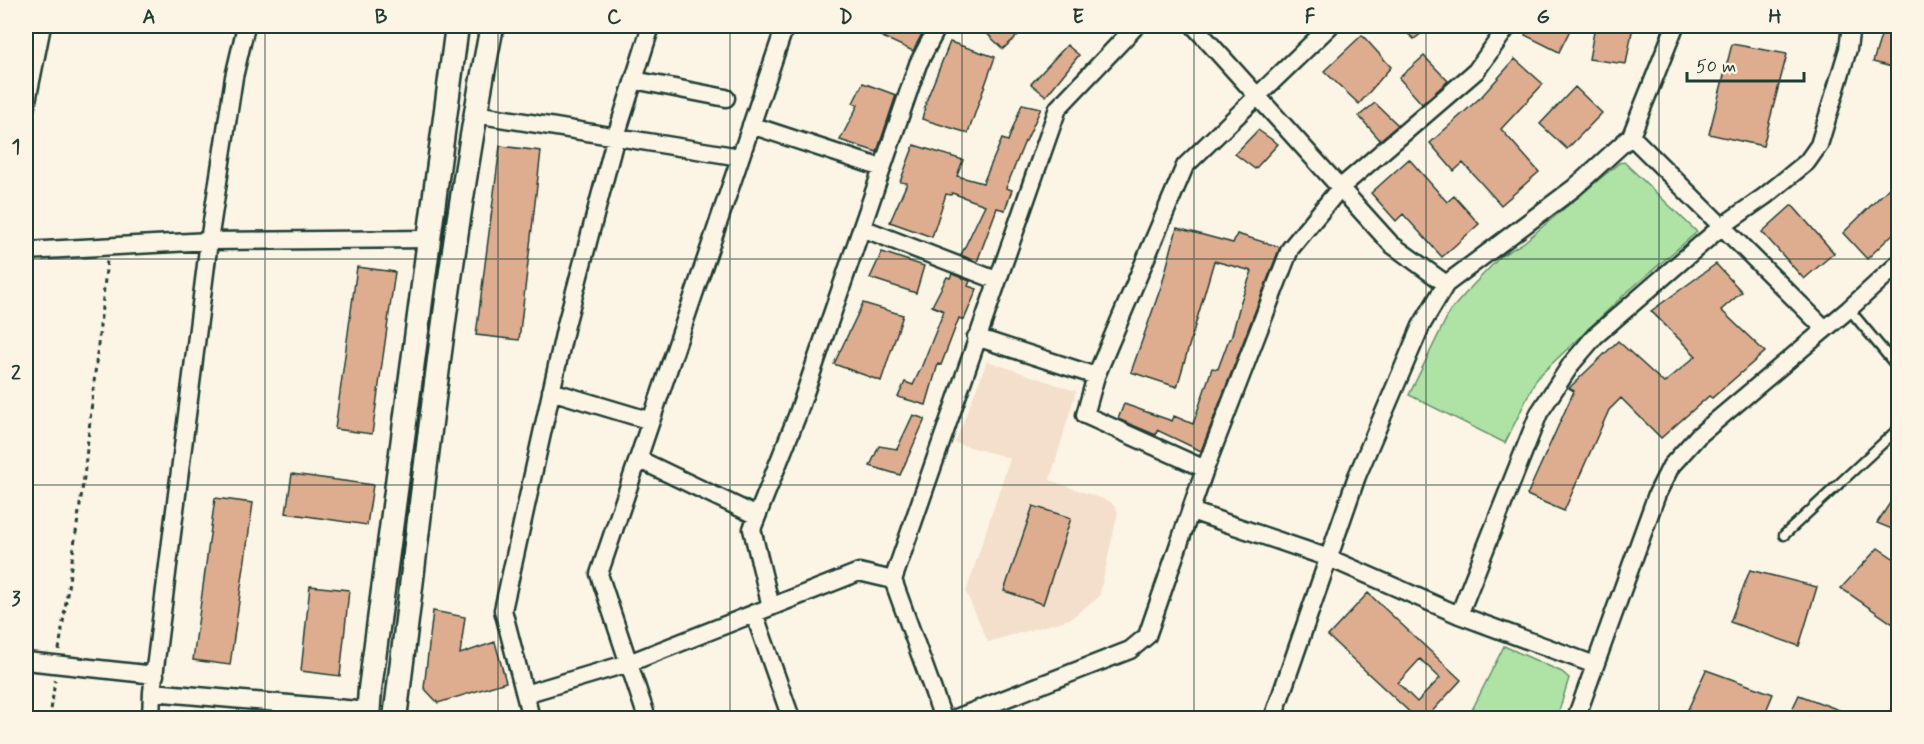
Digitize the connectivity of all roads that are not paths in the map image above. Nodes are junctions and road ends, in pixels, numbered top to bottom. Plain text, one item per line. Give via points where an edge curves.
1 (42, 26) edge
2 (246, 26) edge
3 (457, 26) edge
4 (492, 26) edge
5 (650, 26) edge
6 (785, 26) edge
7 (938, 26) edge
8 (1136, 26) edge
9 (1194, 26) edge
10 (1330, 26) edge
11 (1508, 26) edge
12 (1675, 26) edge
13 (1851, 26) edge
14 (634, 80) junction
15 (1257, 96) junction
16 (726, 98) dead end
17 (26, 106) edge
18 (475, 114) junction
19 (752, 125) junction
20 (616, 136) junction
21 (1630, 136) junction
22 (740, 157) junction
23 (882, 168) junction
24 (1340, 188) junction
25 (1721, 227) junction
26 (862, 228) junction
27 (428, 239) junction
28 (209, 241) junction
29 (26, 251) edge
30 (1899, 264) edge
31 (996, 280) junction
32 (1446, 284) junction
33 (1849, 309) junction
34 (1825, 329) junction
35 (976, 337) junction
36 (1899, 368) edge
37 (1096, 376) junction
38 (551, 391) junction
39 (651, 420) junction
40 (1899, 429) edge
41 (638, 459) junction
42 (1205, 469) junction
43 (1191, 511) junction
44 (757, 516) junction
45 (1784, 535) dead end
46 (1329, 558) junction
47 (892, 580) junction
48 (771, 607) junction
49 (754, 613) junction
50 (1459, 615) junction
51 (26, 661) edge
52 (628, 663) junction
53 (1595, 665) junction
54 (154, 684) junction
55 (525, 694) junction
56 (368, 715) edge
57 (151, 718) edge
58 (395, 718) edge
59 (531, 718) edge
60 (647, 718) edge
61 (791, 718) edge
62 (943, 718) edge
63 (956, 718) edge
64 (1273, 718) edge
65 (1576, 718) edge

1 - 17 street
2 - 28 street via 234,76
3 - 27 main road
4 - 18 main road
5 - 14 street
6 - 19 street
7 - 23 street via 918,64
8 - 31 street via 1058,108
9 - 15 street
10 - 15 street
11 - 24 street via 1476,70
12 - 21 street
13 - 25 street via 1848,49 1819,145 1807,162
14 - 16 street
14 - 20 street
15 - 24 street
15 - 37 street via 1185,166
18 - 20 street
18 - 58 main road via 455,240
19 - 22 street
19 - 23 street
20 - 22 street
20 - 38 street
21 - 25 street
21 - 32 street via 1574,188
22 - 39 street
23 - 26 street
24 - 32 street via 1391,244
24 - 42 street via 1290,249
25 - 34 street
25 - 50 street via 1595,336 1572,363 1539,413
26 - 31 street
26 - 44 street
27 - 28 street
27 - 56 main road
28 - 29 street
28 - 54 street
30 - 33 street
31 - 35 street
32 - 46 street via 1416,337 1357,476
33 - 34 street
33 - 36 lane
34 - 53 street via 1698,436 1671,466
35 - 37 street
35 - 47 street
37 - 42 street via 1085,415
38 - 39 street
38 - 55 street via 503,610
39 - 41 street
40 - 45 lane
41 - 44 street
41 - 52 street via 599,574
42 - 43 street
43 - 46 street
43 - 63 street via 1147,636 1130,650
44 - 48 street via 752,529
46 - 50 street
46 - 64 street
47 - 48 street via 859,572
47 - 62 street
48 - 49 street
49 - 52 street
49 - 61 street
50 - 53 street
51 - 54 street
52 - 55 street
52 - 60 street
53 - 65 street
54 - 56 street
54 - 57 street
55 - 59 street

